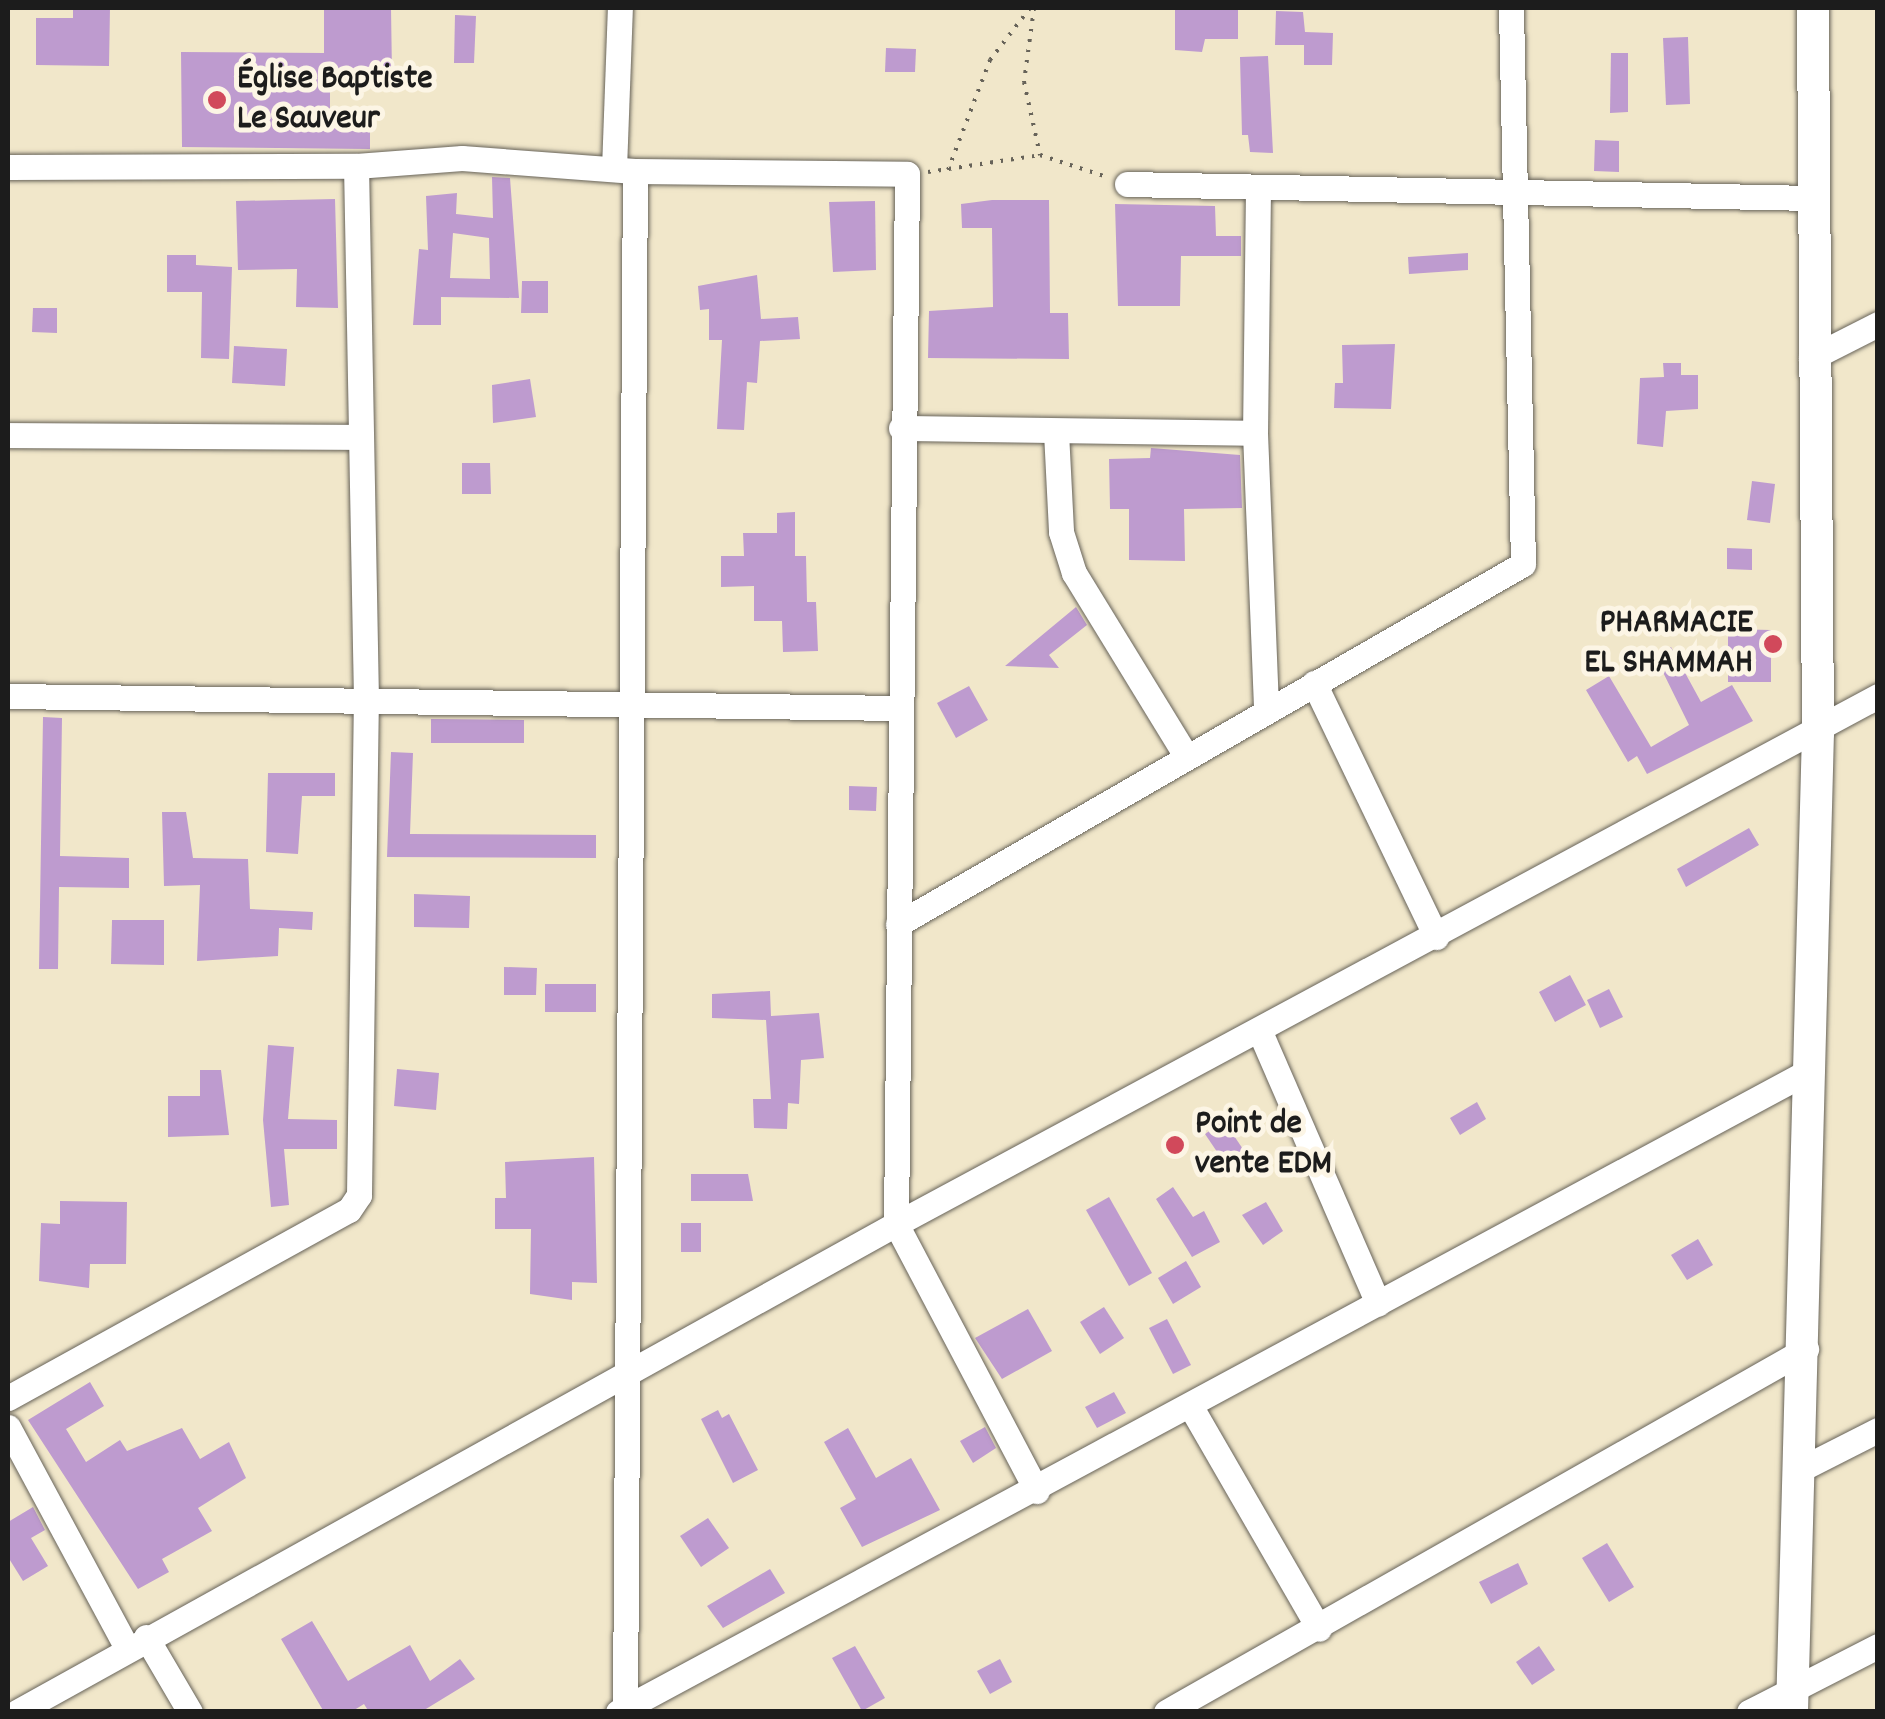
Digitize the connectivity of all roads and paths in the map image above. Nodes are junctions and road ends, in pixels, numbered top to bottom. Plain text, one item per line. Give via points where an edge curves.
1 (620, 8) edge
2 (1032, 8) edge
3 (1511, 8) edge
4 (1813, 8) edge
5 (1040, 155) junction
6 (356, 166) junction
7 (8, 167) edge
8 (624, 170) junction
9 (948, 170) junction
10 (907, 174) junction
11 (1127, 184) joint
12 (1258, 189) junction
13 (1512, 194) junction
14 (1812, 198) junction
15 (1878, 324) edge
16 (1811, 358) junction
17 (902, 428) junction
18 (1056, 432) junction
19 (1256, 432) junction
20 (8, 435) edge
21 (361, 437) junction
22 (1314, 683) junction
23 (8, 696) edge
24 (1878, 696) edge
25 (366, 700) junction
26 (628, 702) junction
27 (898, 708) junction
28 (1266, 708) junction
29 (1818, 734) junction
30 (1186, 756) junction
31 (898, 924) junction
32 (1436, 937) junction
33 (1260, 1032) junction
34 (1812, 1069) junction
35 (896, 1224) junction
36 (1378, 1304) junction
37 (1806, 1349) junction
38 (632, 1372) junction
39 (8, 1398) edge
40 (1191, 1407) junction
41 (8, 1426) edge
42 (1878, 1430) edge
43 (1800, 1469) junction
44 (1037, 1491) junction
45 (1319, 1629) junction
46 (137, 1643) junction
47 (1878, 1646) edge
48 (1793, 1700) edge
49 (623, 1710) edge
50 (17, 1712) edge
51 (190, 1712) edge
52 (1166, 1712) edge
53 (1749, 1712) edge

1 - 8 street
2 - 5 path via 1024,82
2 - 9 path via 990,60
3 - 13 street
4 - 14 street
5 - 9 path
5 - 11 path
6 - 7 street
6 - 8 street via 462,158
6 - 21 street
8 - 10 street
8 - 26 street
9 - 10 path
10 - 17 street
11 - 12 street
12 - 13 street
12 - 19 street
13 - 14 street
13 - 22 street via 1523,564
14 - 16 street
15 - 16 street
16 - 29 street
17 - 18 street
17 - 27 street
18 - 19 street
18 - 30 street via 1061,532 1074,573
19 - 28 street
20 - 21 street
21 - 25 street
22 - 28 street
22 - 32 street
23 - 25 street
24 - 29 street
25 - 26 street
25 - 39 street via 356,1204
26 - 27 street
26 - 38 street
27 - 31 street
28 - 30 street
29 - 32 street
29 - 34 street
30 - 31 street
31 - 35 street
32 - 33 street
33 - 35 street
33 - 36 street
34 - 36 street
34 - 37 street
35 - 38 street
35 - 44 street
36 - 40 street
37 - 43 street
37 - 45 street
38 - 46 street
38 - 49 street
40 - 44 street
40 - 45 street
41 - 46 street
42 - 43 street
43 - 48 street
44 - 49 street
45 - 52 street
46 - 50 street
46 - 51 street
47 - 48 street
48 - 53 street

